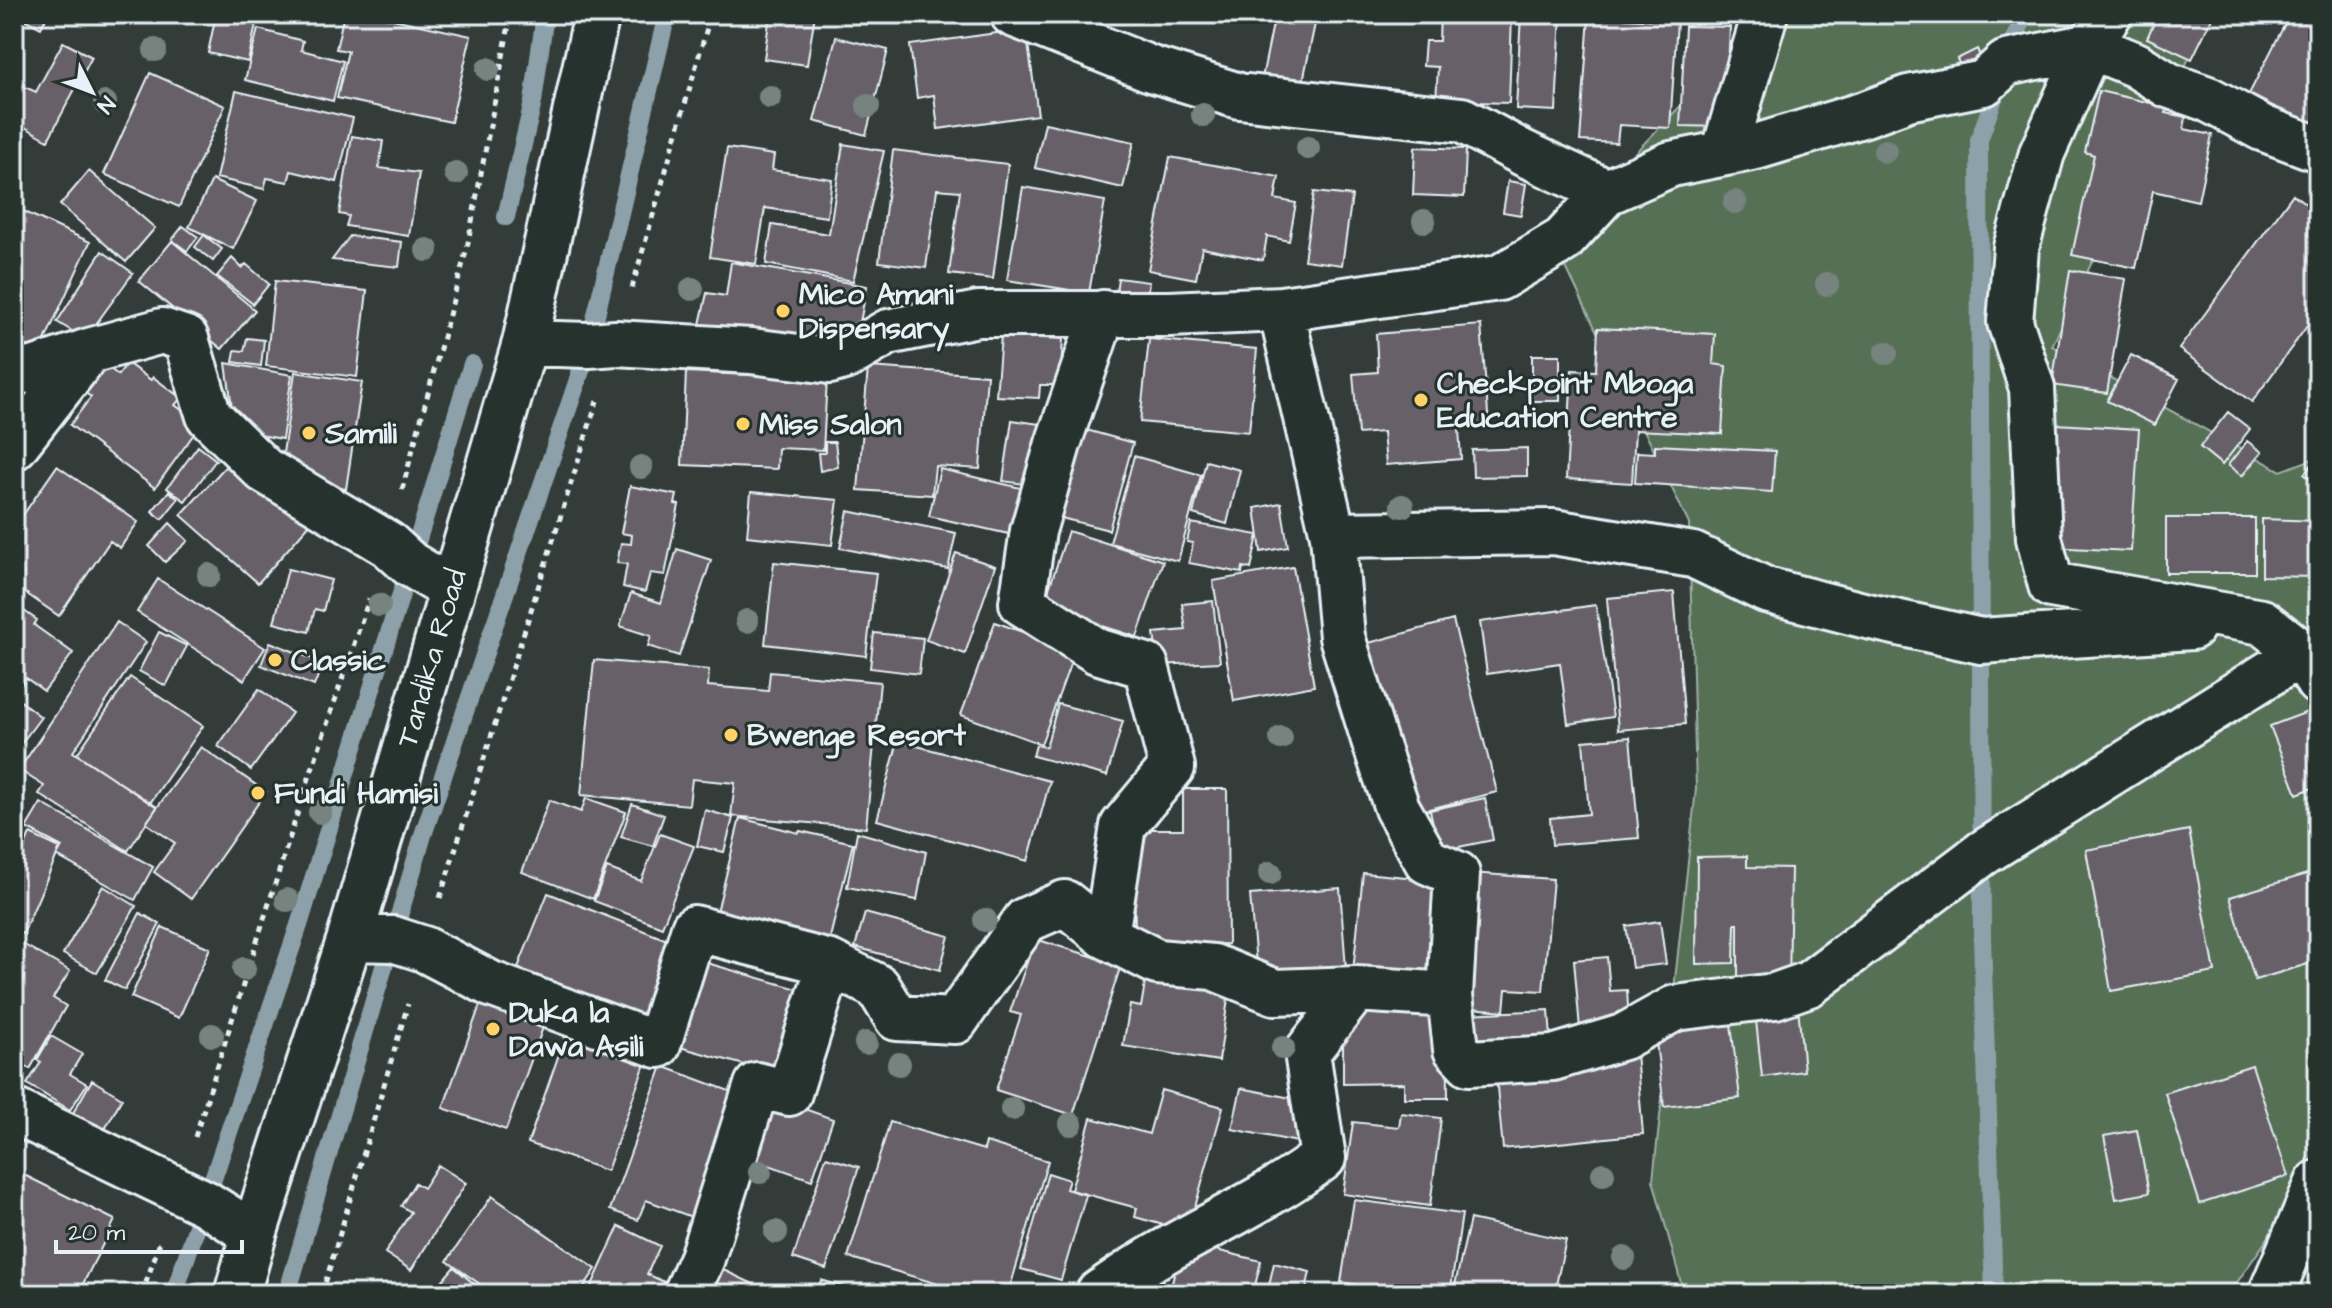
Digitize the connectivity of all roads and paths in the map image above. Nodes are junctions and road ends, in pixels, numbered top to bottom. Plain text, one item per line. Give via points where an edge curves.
1 (511, 14) edge
2 (597, 14) edge
3 (711, 14) edge
4 (1013, 14) edge
5 (1765, 14) edge
6 (2099, 30) edge
7 (2318, 149) edge
8 (1724, 153) junction
9 (1607, 192) junction
10 (1281, 309) junction
11 (1103, 313) junction
12 (525, 343) junction
13 (616, 343) junction
14 (89, 351) junction
15 (14, 369) edge
16 (14, 447) edge
17 (1333, 535) junction
18 (388, 544) junction
19 (451, 589) junction
20 (2262, 622) junction
21 (2310, 667) edge
22 (1106, 936) junction
23 (350, 938) junction
24 (424, 949) junction
25 (830, 963) junction
26 (1356, 989) junction
27 (1450, 995) junction
28 (14, 1111) edge
29 (2318, 1183) edge
30 (178, 1190) junction
31 (254, 1234) junction
32 (142, 1294) edge
33 (237, 1294) edge
34 (322, 1294) edge
35 (686, 1294) edge
36 (1098, 1294) edge
37 (2271, 1294) edge

1 - 18 path via 467,248
2 - 12 street, Tandika Road
3 - 13 path
4 - 9 street via 1151,69 1239,96 1462,120
5 - 8 street
6 - 7 street via 2136,65 2168,85
6 - 8 street via 2006,63 1984,83 1908,98
6 - 20 street via 2042,153 2016,248 2010,322 2032,388 2039,538 2051,585
8 - 9 street via 1671,164
9 - 10 street via 1563,240 1499,278
10 - 11 street
10 - 17 street
11 - 13 street via 978,314 888,332 830,361
11 - 22 street via 1033,531 1022,603 1097,651 1146,666 1172,767 1123,826
12 - 13 street
12 - 19 street, Tandika Road
13 - 24 path
14 - 15 street via 30,371
14 - 16 street
14 - 18 street via 162,331 186,339 209,416 264,470
17 - 20 street via 1553,532 1677,552 1766,590 1981,641
17 - 27 street via 1342,637 1397,808 1427,861 1457,874
18 - 19 street
18 - 30 path
19 - 23 street, Tandika Road
20 - 21 street
21 - 27 street via 1983,853 1809,984 1775,996 1675,1008 1623,1037 1553,1058 1469,1063 1456,1049
22 - 25 street via 1065,903 1026,920 955,1021 897,1018 878,987
22 - 26 street via 1157,962 1213,967 1275,992
23 - 24 street via 393,939
23 - 31 street, Tandika Road
24 - 25 street via 491,984 658,1045 694,928
24 - 34 path
25 - 35 street via 789,1093 757,1085
26 - 27 street
26 - 36 street via 1307,1052 1323,1158 1290,1183 1205,1227
28 - 30 street
29 - 37 street
30 - 31 street
30 - 32 path
31 - 33 street, Tandika Road

